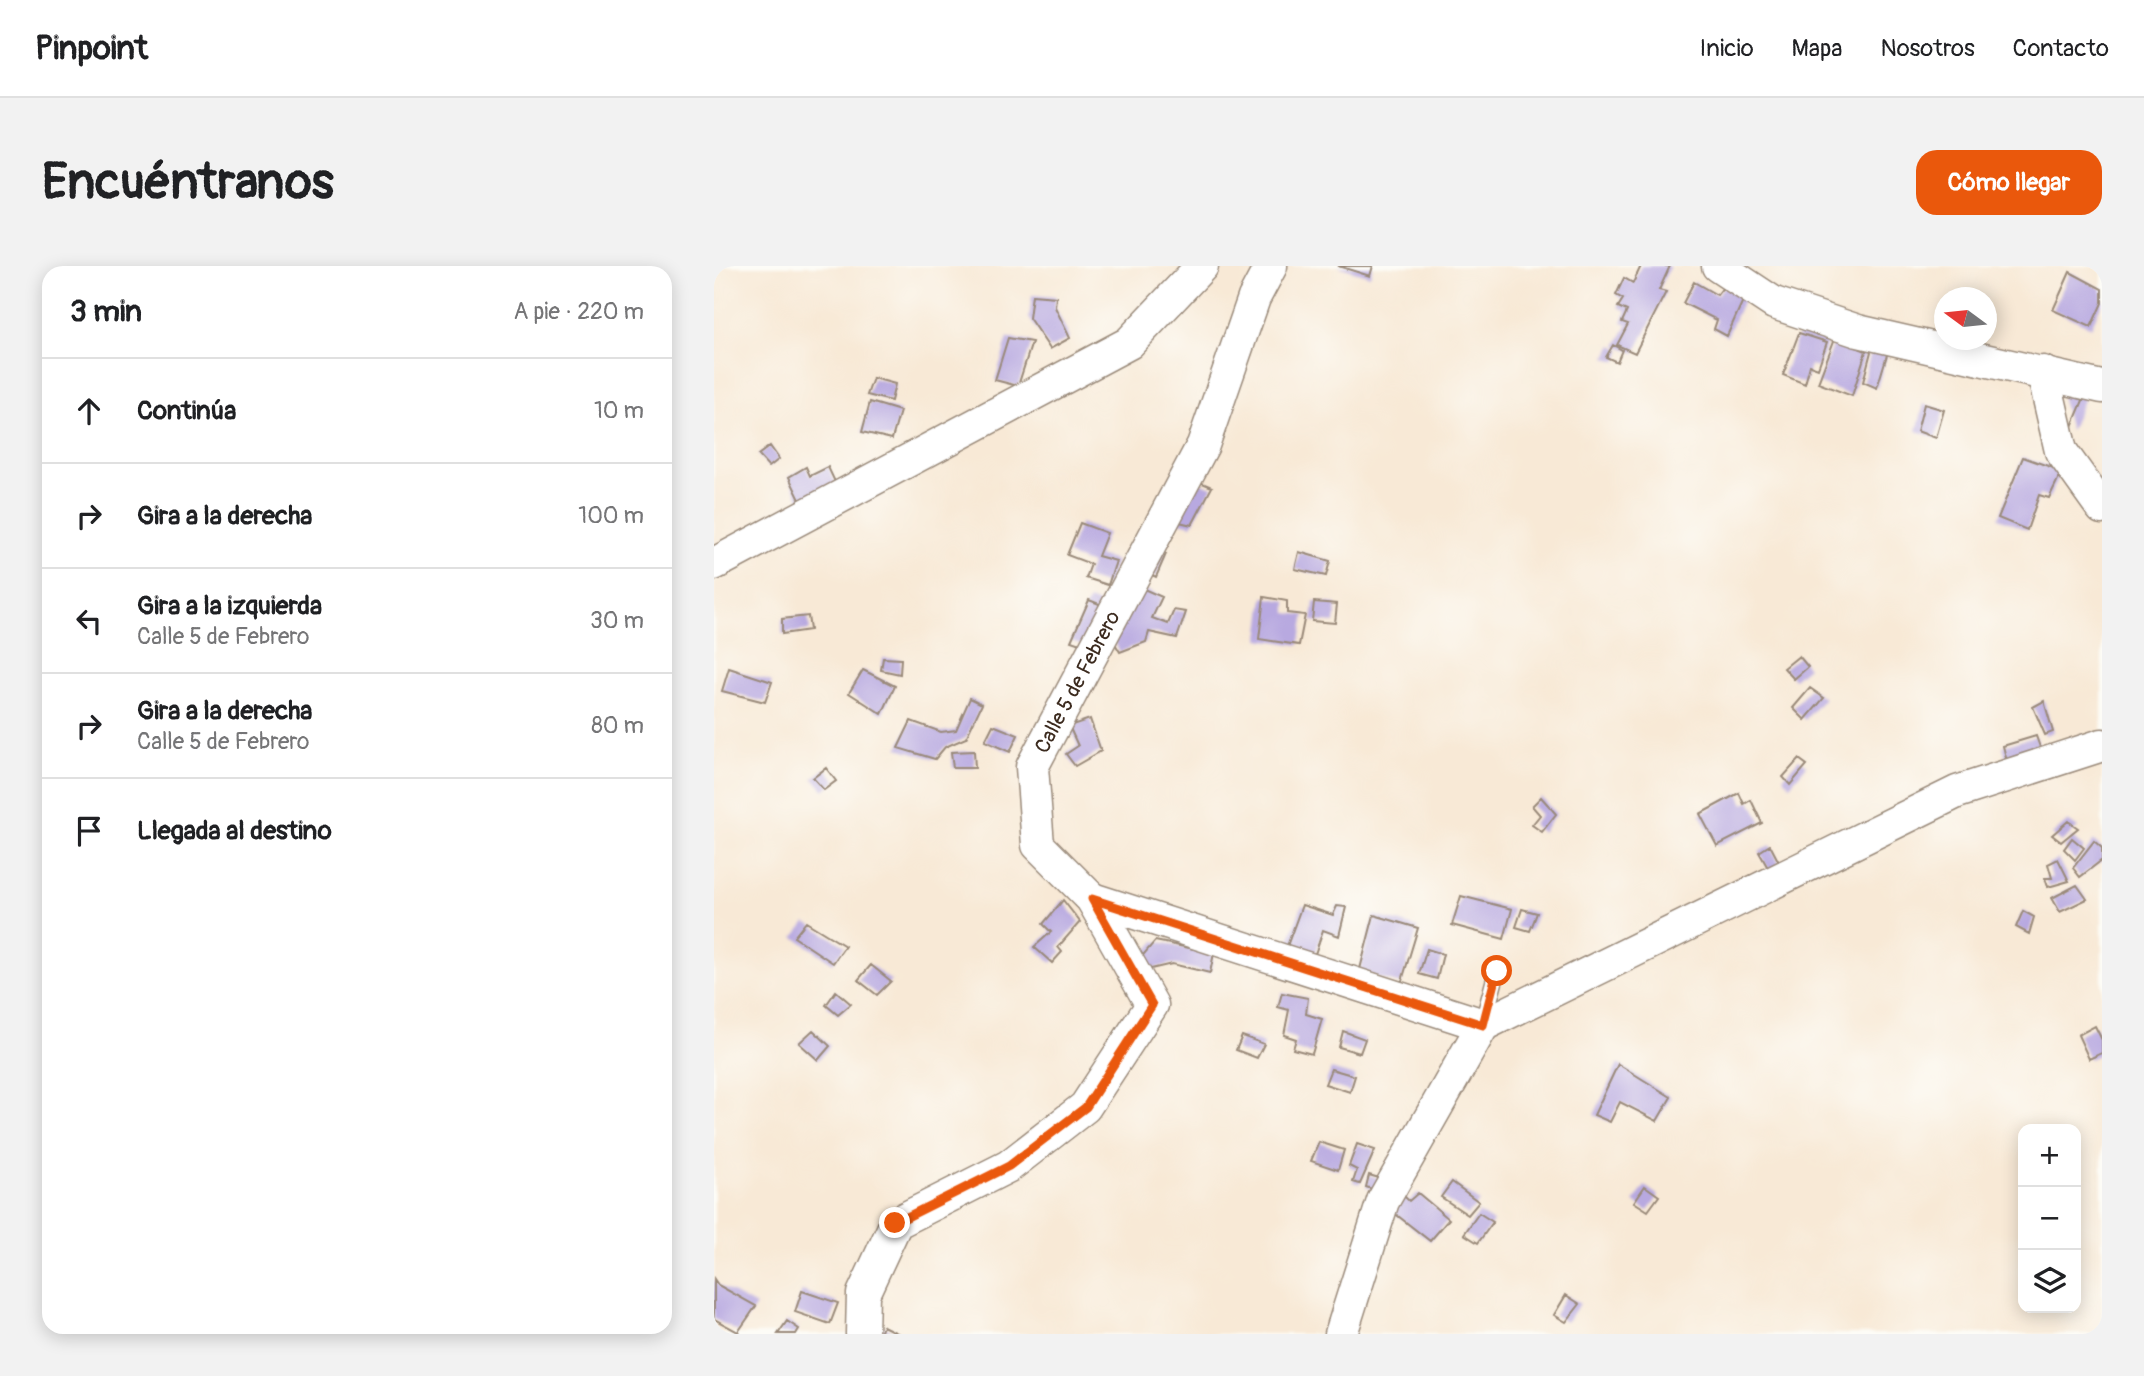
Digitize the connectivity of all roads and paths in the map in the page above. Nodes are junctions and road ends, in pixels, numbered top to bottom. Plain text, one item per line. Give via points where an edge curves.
1 (1202, 266) edge
2 (1271, 266) edge
3 (1736, 271) edge
4 (2043, 372) junction
5 (2102, 387) edge
6 (2102, 508) edge
7 (714, 564) edge
8 (2102, 745) edge
9 (1092, 899) junction
10 (1497, 971) dead end
11 (1483, 1025) junction
12 (862, 1334) edge
13 (1341, 1334) edge

1 - 7 street via 1129,343
2 - 9 street, Calle 5 de Febrero via 1254,298 1203,445 1031,767 1038,845
3 - 4 street via 1774,303 1858,331
4 - 5 street
4 - 6 street via 2061,451
8 - 11 street via 1957,792
9 - 11 street
9 - 12 street, Calle 5 de Febrero via 1152,1005 1086,1107 1009,1166 895,1223 863,1294
10 - 11 lane
11 - 13 street via 1383,1201

